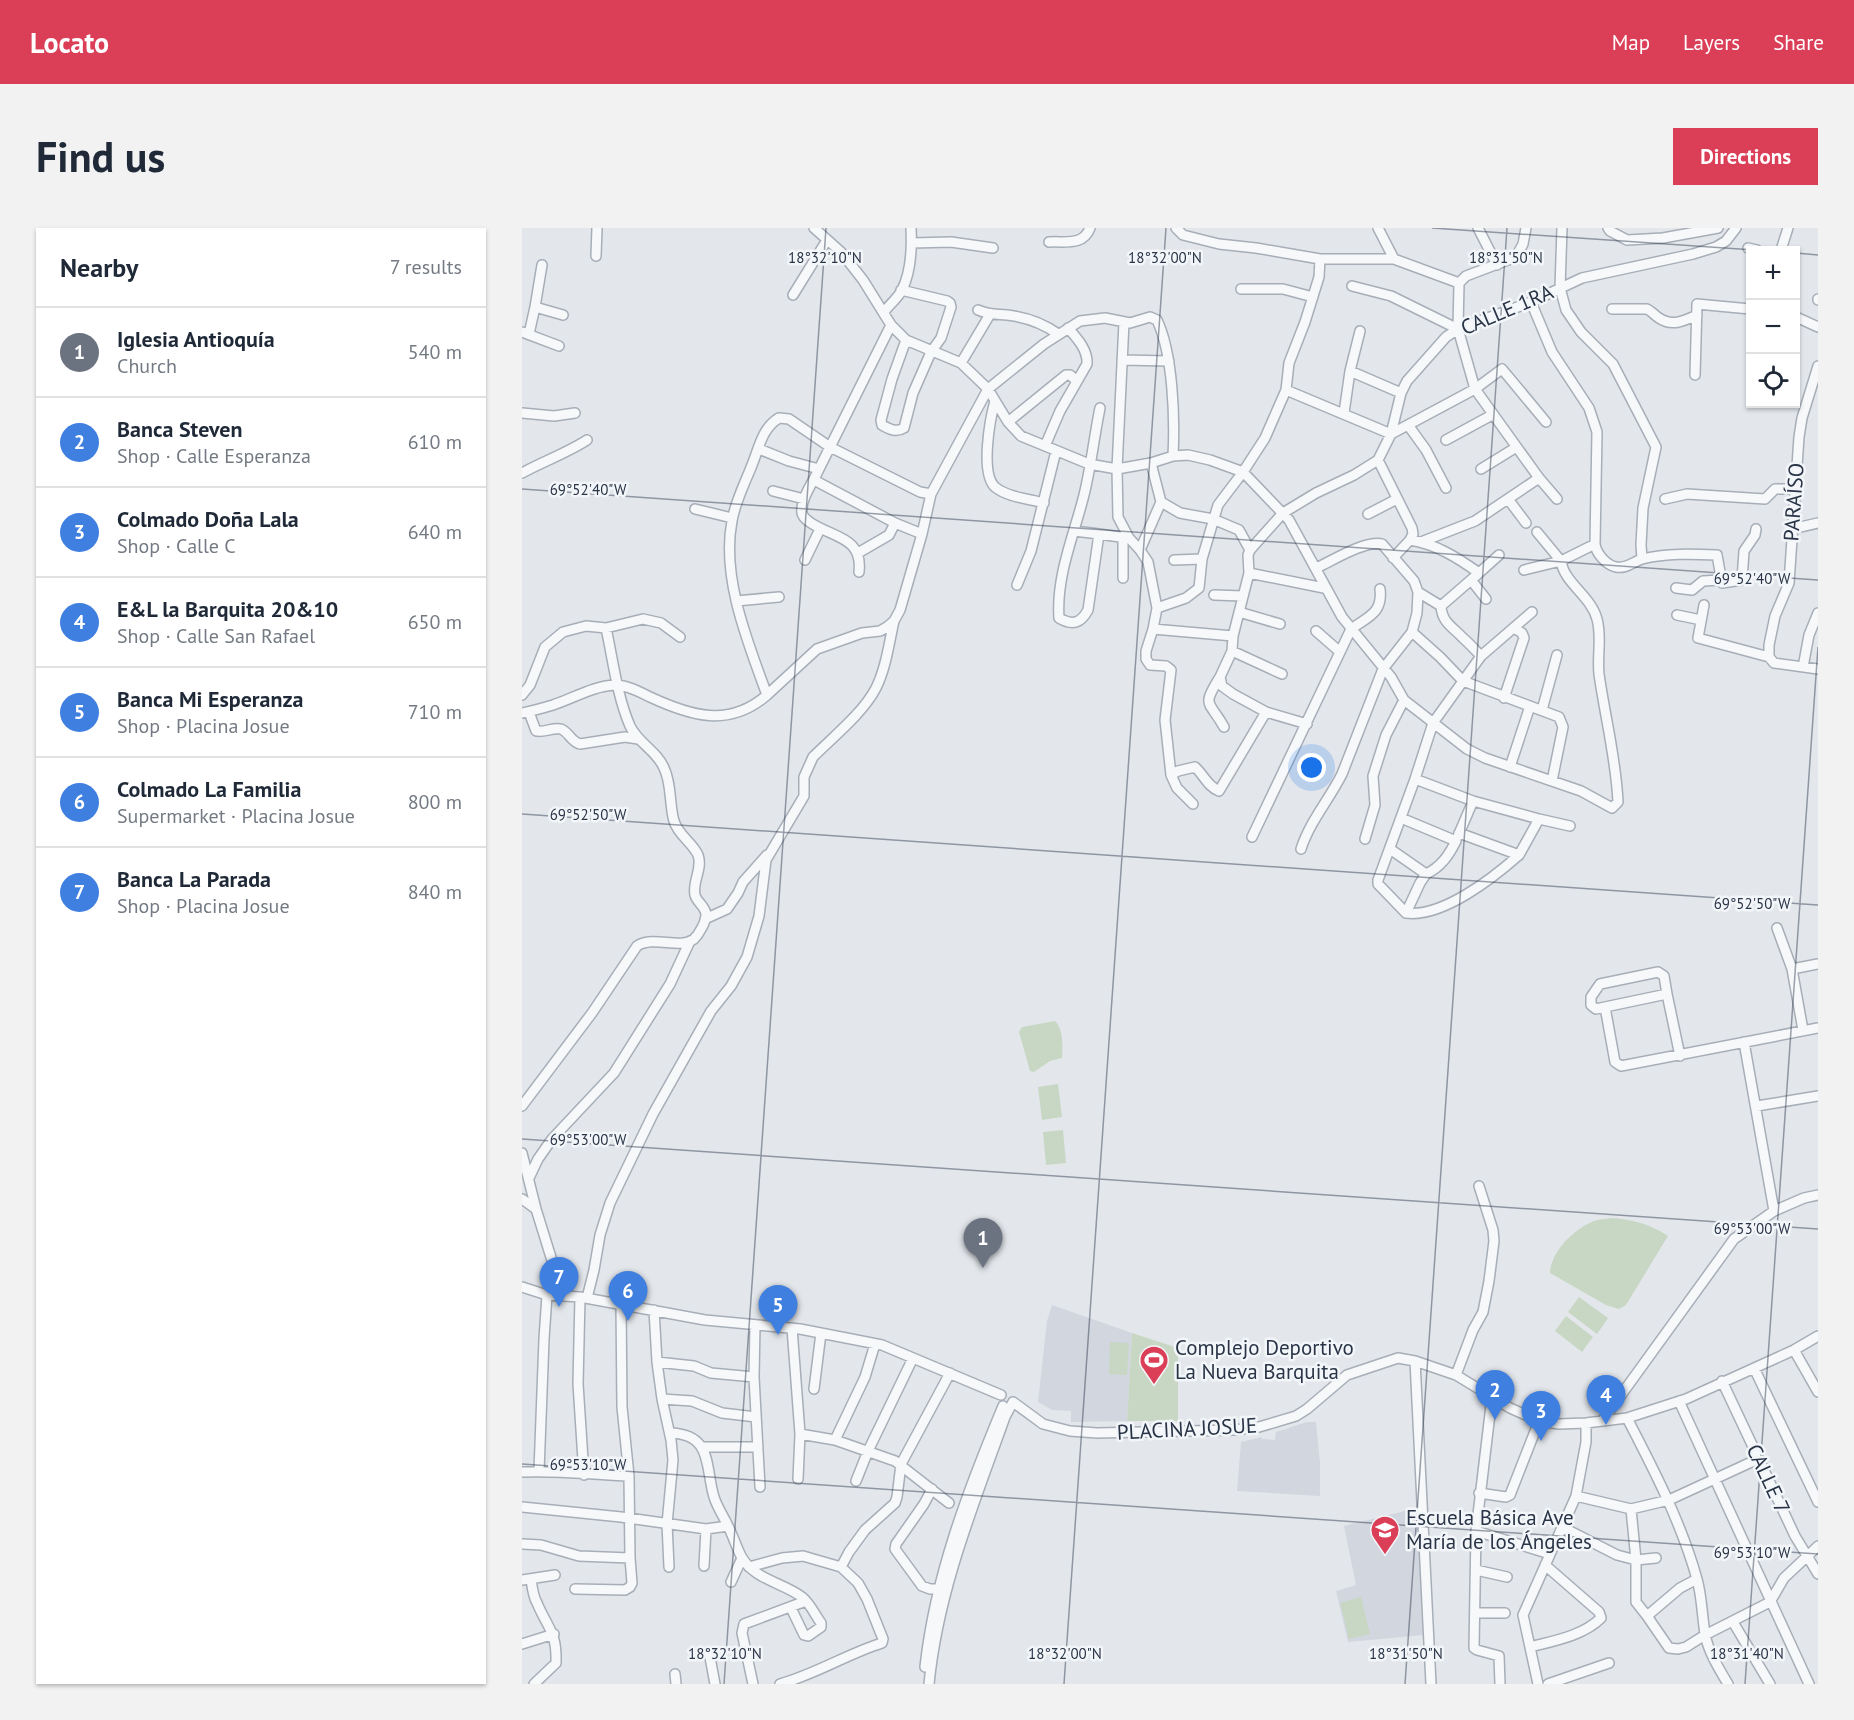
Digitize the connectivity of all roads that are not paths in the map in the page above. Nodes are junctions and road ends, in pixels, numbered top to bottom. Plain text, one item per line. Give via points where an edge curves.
1 (597, 228) edge
2 (814, 228) edge
3 (911, 228) edge
4 (1090, 228) edge
5 (1378, 228) edge
6 (1478, 228) edge
7 (1526, 228) edge
8 (1562, 228) edge
9 (1608, 228) edge
10 (1718, 228) edge
11 (1736, 228) edge
12 (1788, 228) edge
13 (1183, 230) edge
14 (1680, 231) edge
15 (827, 240) junction
16 (1049, 242) dead end
17 (912, 243) junction
18 (1782, 246) edge
19 (993, 248) dead end
20 (596, 256) dead end
21 (1320, 259) junction
22 (1395, 259) junction
23 (542, 265) dead end
24 (1497, 265) junction
25 (1459, 283) junction
26 (1352, 286) dead end
27 (1240, 288) dead end
28 (1560, 288) junction
29 (902, 290) junction
30 (794, 295) dead end
31 (1313, 297) junction
32 (1531, 302) junction
33 (536, 307) junction
34 (1612, 309) dead end
35 (1746, 309) edge
36 (978, 310) dead end
37 (884, 312) junction
38 (563, 315) dead end
39 (989, 315) junction
40 (1697, 315) junction
41 (1800, 319) edge
42 (1124, 322) junction
43 (891, 325) junction
44 (1818, 327) edge
45 (1068, 328) junction
46 (1458, 329) junction
47 (1360, 331) dead end
48 (525, 333) edge
49 (1058, 334) junction
50 (906, 340) junction
51 (559, 346) dead end
52 (932, 352) junction
53 (1122, 360) junction
54 (1169, 361) junction
55 (961, 363) junction
56 (1818, 366) edge
57 (1350, 371) junction
58 (1695, 375) dead end
59 (1077, 381) junction
60 (988, 389) junction
61 (1475, 389) junction
62 (1286, 390) junction
63 (1401, 393) junction
64 (995, 401) junction
65 (1100, 408) dead end
66 (522, 413) edge
67 (575, 413) dead end
68 (1344, 413) junction
69 (1492, 415) junction
70 (1008, 422) junction
71 (1546, 422) dead end
72 (1408, 425) junction
73 (1391, 434) junction
74 (587, 440) dead end
75 (1446, 440) dead end
76 (1045, 446) junction
77 (830, 447) junction
78 (1515, 448) junction
79 (759, 449) junction
80 (1056, 451) junction
81 (1173, 456) junction
82 (1378, 460) junction
83 (1151, 463) junction
84 (1089, 464) junction
85 (819, 469) junction
86 (1117, 469) junction
87 (1481, 469) dead end
88 (1243, 472) junction
89 (522, 473) edge
90 (1539, 478) junction
91 (814, 480) junction
92 (1446, 488) dead end
93 (1794, 489) junction
94 (773, 491) dead end
95 (931, 494) junction
96 (804, 499) junction
97 (1397, 499) junction
98 (1508, 499) junction
99 (1557, 499) dead end
100 (1665, 499) dead end
101 (1161, 502) junction
102 (1044, 504) junction
103 (695, 509) dead end
104 (1283, 513) junction
105 (1368, 514) dead end
106 (732, 518) junction
107 (1213, 519) junction
108 (895, 523) junction
109 (1526, 523) dead end
110 (1818, 523) edge
111 (820, 529) junction
112 (1756, 529) dead end
113 (1792, 530) junction
114 (1074, 531) junction
115 (1537, 532) dead end
116 (922, 534) junction
117 (1099, 534) junction
118 (1126, 538) junction
119 (1410, 540) junction
120 (1421, 542) junction
121 (1595, 544) junction
122 (1140, 550) junction
123 (1250, 550) junction
124 (858, 554) junction
125 (1499, 555) dead end
126 (1394, 558) junction
127 (1202, 559) junction
128 (1642, 559) junction
129 (1174, 560) dead end
130 (805, 561) dead end
131 (1561, 561) junction
132 (1316, 568) junction
133 (1524, 570) dead end
134 (859, 572) dead end
135 (1249, 573) junction
136 (1479, 573) junction
137 (1123, 579) dead end
138 (1471, 580) junction
139 (1721, 580) junction
140 (1017, 585) dead end
141 (1324, 588) junction
142 (1676, 588) dead end
143 (1380, 589) dead end
144 (1418, 592) junction
145 (1214, 595) dead end
146 (1243, 596) junction
147 (779, 597) dead end
148 (1486, 599) dead end
149 (736, 601) junction
150 (1704, 605) dead end
151 (1441, 606) junction
152 (1157, 608) junction
153 (1239, 612) junction
154 (1532, 612) dead end
155 (1818, 613) edge
156 (1677, 615) dead end
157 (1701, 620) junction
158 (894, 621) junction
159 (1280, 624) dead end
160 (606, 628) junction
161 (1514, 628) junction
162 (1153, 629) junction
163 (1351, 630) junction
164 (1316, 631) dead end
165 (1412, 632) junction
166 (1233, 636) junction
167 (680, 637) dead end
168 (1232, 651) junction
169 (1340, 652) junction
170 (1557, 655) dead end
171 (1481, 656) junction
172 (1769, 657) junction
173 (1803, 667) junction
174 (1383, 669) junction
175 (1818, 669) edge
176 (1282, 674) dead end
177 (1220, 677) junction
178 (1463, 681) junction
179 (618, 685) junction
180 (522, 695) edge
181 (767, 695) junction
182 (1504, 698) junction
183 (1404, 700) junction
184 (1530, 706) junction
185 (1542, 710) junction
186 (1266, 711) junction
187 (526, 712) edge
188 (1433, 723) junction
189 (1307, 724) junction
190 (1224, 727) dead end
191 (638, 739) junction
192 (1510, 767) junction
193 (1171, 775) junction
194 (1415, 780) junction
195 (1552, 780) junction
196 (1473, 801) junction
197 (1193, 804) dead end
198 (1401, 818) junction
199 (1539, 819) junction
200 (1570, 826) dead end
201 (1252, 837) dead end
202 (1458, 837) junction
203 (1365, 839) dead end
204 (1301, 849) dead end
205 (1390, 849) junction
206 (769, 854) junction
207 (1519, 855) junction
208 (1426, 874) junction
209 (1406, 913) junction
210 (705, 920) junction
211 (1777, 928) dead end
212 (690, 941) junction
213 (1818, 964) edge
214 (1792, 969) junction
215 (1667, 994) junction
216 (1605, 1007) junction
217 (1818, 1028) edge
218 (1803, 1030) junction
219 (1744, 1042) junction
220 (1680, 1056) junction
221 (1818, 1096) edge
222 (522, 1106) edge
223 (1757, 1106) junction
224 (522, 1153) edge
225 (530, 1178) junction
226 (1479, 1186) dead end
227 (1818, 1195) edge
228 (522, 1199) edge
229 (536, 1209) junction
230 (1774, 1210) junction
231 (522, 1287) edge
232 (547, 1295) junction
233 (563, 1296) junction
234 (583, 1298) junction
235 (621, 1304) junction
236 (654, 1310) junction
237 (755, 1325) junction
238 (792, 1328) junction
239 (821, 1333) junction
240 (1818, 1336) edge
241 (875, 1344) junction
242 (1794, 1350) junction
243 (914, 1358) junction
244 (1415, 1360) junction
245 (657, 1362) junction
246 (1754, 1368) junction
247 (950, 1373) junction
248 (1456, 1375) junction
249 (754, 1377) junction
250 (1722, 1381) junction
251 (814, 1389) dead end
252 (1818, 1392) edge
253 (1492, 1397) junction
254 (662, 1399) junction
255 (1678, 1401) junction
256 (1009, 1405) junction
257 (756, 1417) junction
258 (1627, 1418) junction
259 (1603, 1420) junction
260 (1539, 1421) junction
261 (1586, 1423) junction
262 (670, 1433) junction
263 (800, 1434) junction
264 (835, 1440) junction
265 (702, 1446) junction
266 (758, 1447) junction
267 (868, 1451) junction
268 (1758, 1459) junction
269 (901, 1464) junction
270 (540, 1471) junction
271 (522, 1472) edge
272 (584, 1474) junction
273 (629, 1476) junction
274 (798, 1479) dead end
275 (1714, 1479) junction
276 (856, 1481) dead end
277 (760, 1487) dead end
278 (932, 1489) junction
279 (1479, 1493) junction
280 (1576, 1496) junction
281 (1669, 1500) junction
282 (1818, 1502) edge
283 (949, 1503) dead end
284 (522, 1507) edge
285 (1631, 1509) junction
286 (630, 1518) junction
287 (667, 1524) junction
288 (728, 1526) junction
289 (1562, 1527) junction
290 (706, 1529) junction
291 (1476, 1531) junction
292 (522, 1544) edge
293 (1818, 1546) edge
294 (1550, 1554) junction
295 (1808, 1556) junction
296 (630, 1558) junction
297 (742, 1558) junction
298 (1656, 1558) dead end
299 (1636, 1560) junction
300 (1545, 1565) junction
301 (669, 1566) dead end
302 (704, 1566) dead end
303 (749, 1567) junction
304 (841, 1567) junction
305 (1476, 1570) junction
306 (1818, 1574) edge
307 (555, 1575) dead end
308 (1507, 1576) dead end
309 (1697, 1579) junction
310 (526, 1580) edge
311 (731, 1582) dead end
312 (575, 1589) dead end
313 (939, 1589) junction
314 (806, 1601) junction
315 (1770, 1602) junction
316 (791, 1608) junction
317 (1475, 1613) junction
318 (1505, 1613) dead end
319 (936, 1615) junction
320 (1647, 1616) junction
321 (1733, 1622) junction
322 (554, 1634) junction
323 (1705, 1635) junction
324 (522, 1644) edge
325 (1530, 1647) junction
326 (708, 1652) dead end
327 (1609, 1663) dead end
328 (927, 1681) edge
329 (786, 1683) edge
330 (534, 1684) edge
331 (715, 1684) edge
332 (753, 1684) edge
333 (1431, 1684) edge
334 (1500, 1684) edge
335 (1538, 1684) edge
336 (1548, 1684) edge
337 (1728, 1684) edge
338 (1770, 1684) edge
339 (1809, 1684) edge

1 - 20 street
2 - 15 street
3 - 17 street
4 - 16 street via 1079,241
5 - 22 street
6 - 24 street
7 - 24 street via 1516,257
8 - 28 street
9 - 14 street via 1627,240
10 - 14 street
11 - 28 street, CALLE 1RA via 1716,247 1582,279
12 - 18 street
13 - 21 street via 1219,244
15 - 30 street
15 - 37 street via 841,252
17 - 19 street via 951,242
17 - 29 street
21 - 22 street
21 - 31 street
22 - 25 street
23 - 33 street
24 - 25 street via 1466,276
25 - 46 street
26 - 46 street via 1391,296
27 - 31 street via 1283,289
28 - 32 street, CALLE 1RA
28 - 128 street via 1571,317 1613,364 1655,442 1643,507
29 - 37 street
29 - 52 street via 950,303 941,338
31 - 62 street via 1289,363
32 - 46 street, CALLE 1RA
32 - 121 street via 1552,352 1589,408 1597,432
33 - 38 street
33 - 48 street
34 - 40 street via 1647,309 1660,320 1680,324
35 - 40 street via 1698,304
36 - 39 street
37 - 43 street
39 - 49 street via 1024,318
39 - 55 street
40 - 58 street
41 - 44 street
42 - 45 street via 1095,318
42 - 53 street
42 - 54 street via 1150,317 1157,320
43 - 50 street
43 - 77 street
45 - 49 street
45 - 59 street via 1088,357
46 - 61 street
46 - 63 street, CALLE 1RA via 1430,354
47 - 57 street
48 - 51 street
49 - 60 street
50 - 52 street
50 - 52 street via 881,420 891,430 904,428 913,393
52 - 55 street
53 - 54 street
53 - 86 street
54 - 81 street
55 - 60 street
56 - 93 street, PARAÍSO via 1801,426
57 - 63 street
57 - 68 street
59 - 70 street via 1066,375
59 - 76 street
60 - 64 street
60 - 95 street
61 - 69 street
61 - 71 street via 1502,369
61 - 72 street
62 - 68 street
62 - 88 street via 1265,438
63 - 73 street, CALLE 1RA
64 - 70 street
64 - 102 street via 988,441 989,478 995,487 1007,493
65 - 84 street
66 - 67 street
68 - 73 street
69 - 75 street
69 - 78 street
70 - 76 street via 1021,436
72 - 73 street
72 - 92 street
73 - 82 street, CALLE 1RA
74 - 89 street
76 - 80 street
77 - 79 street via 789,419 779,418 764,434
77 - 85 street
77 - 95 street
78 - 87 street
78 - 90 street
79 - 85 street
79 - 106 street
80 - 84 street
80 - 102 street
81 - 83 street
81 - 88 street via 1210,460
82 - 97 street
82 - 104 street
83 - 86 street
83 - 101 street
84 - 86 street
84 - 114 street
85 - 91 street
86 - 118 street via 1118,517
88 - 104 street
88 - 107 street via 1220,502
90 - 98 street
90 - 99 street
91 - 96 street
91 - 108 street
93 - 100 street via 1774,489 1763,499 1687,494
93 - 113 street, PARAÍSO
94 - 96 street
95 - 116 street
96 - 111 street via 804,519
97 - 105 street
97 - 119 street via 1412,528
98 - 109 street
98 - 120 street via 1475,521
101 - 107 street via 1180,513
101 - 122 street
102 - 140 street
103 - 106 street
104 - 123 street
104 - 132 street
106 - 149 street via 731,565
107 - 123 street via 1240,531
107 - 127 street
108 - 116 street
108 - 124 street via 889,535
110 - 113 street
111 - 124 street via 852,544
111 - 130 street
112 - 139 street via 1744,551 1743,580 1723,584
113 - 172 street, PARAÍSO via 1789,583 1771,631
114 - 117 street
114 - 117 street via 1060,584 1059,618 1066,622 1076,622 1088,610
115 - 131 street
116 - 158 street
117 - 118 street
118 - 122 street
118 - 137 street
119 - 120 street
119 - 126 street
120 - 136 street via 1454,556
121 - 128 street via 1596,550 1613,566 1626,567
121 - 131 street
122 - 152 street via 1148,562
123 - 135 street
124 - 134 street
125 - 136 street
126 - 132 street via 1378,543
126 - 144 street via 1414,580
127 - 129 street
127 - 152 street via 1197,591
128 - 139 street via 1717,555
131 - 133 street
131 - 195 street via 1597,617 1599,674 1615,758 1618,802 1615,807 1608,807
132 - 141 street
135 - 141 street
135 - 146 street
136 - 138 street
138 - 148 street
138 - 151 street
139 - 142 street via 1703,581 1691,590
141 - 163 street
143 - 163 street via 1382,602
144 - 151 street
144 - 165 street
145 - 146 street
146 - 153 street
147 - 149 street
149 - 181 street
150 - 157 street
151 - 171 street via 1446,623
152 - 162 street
153 - 159 street
153 - 166 street
154 - 161 street
155 - 173 street
156 - 157 street
157 - 172 street via 1699,639
158 - 181 street via 880,631 862,633 817,650
158 - 206 street via 875,689 813,757 804,777 804,796
160 - 167 street via 653,620
160 - 179 street
160 - 180 street via 586,626 563,632 554,639 544,647 530,685
161 - 171 street
161 - 182 street via 1524,638
162 - 166 street
162 - 193 street via 1146,659 1150,665 1171,670 1165,720
163 - 169 street
163 - 174 street
164 - 169 street
165 - 174 street
165 - 178 street
166 - 168 street
168 - 176 street
168 - 177 street
169 - 189 street
170 - 185 street
171 - 178 street
172 - 173 street via 1777,664
173 - 175 street
174 - 183 street
174 - 204 street via 1342,774 1311,824
177 - 186 street via 1227,690
177 - 190 street via 1208,703
178 - 182 street
178 - 188 street
179 - 181 street via 704,716 739,712
179 - 187 street via 596,688
179 - 191 street
182 - 184 street
183 - 188 street
183 - 203 street via 1386,735 1373,776 1375,806
184 - 185 street
184 - 192 street
185 - 195 street via 1559,717 1563,727
186 - 189 street
186 - 193 street via 1219,790 1212,788 1195,767
187 - 191 street via 536,731 562,730 574,743
188 - 192 street via 1467,749
188 - 194 street
189 - 201 street
191 - 210 street via 666,770 674,823 691,843 699,861 695,892 705,908
192 - 195 street
193 - 197 street via 1177,788
194 - 196 street
194 - 198 street
196 - 199 street
196 - 202 street
198 - 202 street
198 - 205 street
199 - 200 street
199 - 207 street
202 - 207 street
202 - 208 street via 1449,855
205 - 208 street
205 - 209 street via 1378,884
206 - 210 street via 743,882 727,909
206 - 234 street via 759,916 747,957 665,1093 610,1203
207 - 209 street via 1460,897 1428,912
208 - 209 street
210 - 212 street via 698,935
211 - 214 street
212 - 222 street via 648,940 637,946
212 - 225 street via 670,984 614,1073 552,1139
213 - 214 street
214 - 218 street
215 - 216 street
215 - 216 street via 1664,976 1658,972 1600,984 1591,997 1591,1005 1596,1009
215 - 220 street
216 - 220 street via 1616,1064
217 - 218 street
218 - 219 street
219 - 220 street
219 - 223 street
221 - 223 street
223 - 230 street
224 - 225 street
225 - 229 street
226 - 248 street via 1493,1230 1491,1271 1483,1312
227 - 230 street
228 - 229 street
229 - 233 street
230 - 259 street via 1734,1239
231 - 232 street
232 - 233 street
232 - 270 street
233 - 234 street
234 - 235 street
234 - 272 street via 578,1384
235 - 236 street
235 - 273 street via 622,1407
236 - 237 street
236 - 245 street
237 - 238 street
237 - 249 street
238 - 239 street
238 - 263 street
239 - 241 street
239 - 251 street
240 - 242 street, PLACINA JOSUE
241 - 243 street
241 - 264 street via 865,1377
242 - 246 street, PLACINA JOSUE
242 - 252 street
243 - 247 street
243 - 267 street
244 - 248 street, PLACINA JOSUE
244 - 256 street, PLACINA JOSUE via 1398,1358 1364,1368 1347,1375 1296,1416 1234,1430 1070,1431 1043,1424
244 - 333 street
245 - 249 street
245 - 254 street
246 - 250 street, PLACINA JOSUE
246 - 282 street
247 - 256 street via 1001,1395 1000,1402
247 - 269 street
248 - 253 street, PLACINA JOSUE
249 - 257 street
250 - 255 street, PLACINA JOSUE
250 - 268 street, CALLE 7
253 - 260 street, PLACINA JOSUE
253 - 279 street
254 - 257 street via 692,1401 722,1413
254 - 262 street
255 - 258 street, PLACINA JOSUE
255 - 275 street
256 - 313 street via 962,1513
256 - 319 street
257 - 266 street
258 - 259 street, PLACINA JOSUE
258 - 281 street
259 - 261 street, PLACINA JOSUE
260 - 261 street, PLACINA JOSUE
260 - 279 street via 1510,1495
261 - 280 street
262 - 265 street via 681,1433
262 - 287 street via 673,1460
263 - 264 street
263 - 274 street
264 - 267 street
265 - 266 street
265 - 288 street via 709,1462 714,1498
266 - 277 street
267 - 269 street
267 - 276 street
268 - 275 street
268 - 295 street, CALLE 7
269 - 278 street
269 - 304 street via 894,1503 865,1530
270 - 271 street
270 - 272 street
272 - 273 street
273 - 286 street
275 - 281 street
275 - 315 street
278 - 283 street
278 - 313 street via 895,1549 922,1586
279 - 291 street
280 - 285 street
280 - 289 street
281 - 285 street
281 - 309 street
284 - 286 street
285 - 299 street
286 - 287 street
286 - 296 street
287 - 290 street
287 - 301 street
288 - 290 street
288 - 297 street
289 - 294 street
289 - 299 street via 1617,1555
290 - 302 street
291 - 294 street
291 - 305 street
292 - 296 street via 579,1556
293 - 295 street
294 - 300 street
295 - 306 street, CALLE 7
295 - 315 street via 1784,1578
296 - 312 street via 632,1582 625,1590
297 - 303 street
297 - 311 street
298 - 299 street
299 - 320 street via 1636,1602
300 - 325 street via 1523,1614
300 - 325 street via 1601,1618 1562,1639
303 - 304 street via 803,1557
303 - 314 street
304 - 329 street via 858,1583 867,1599 882,1643
305 - 308 street
305 - 317 street
307 - 310 street
309 - 320 street
309 - 323 street
310 - 322 street
313 - 319 street
314 - 316 street
314 - 316 street via 821,1623 808,1636
315 - 321 street
315 - 339 street
316 - 332 street via 744,1624 742,1633
317 - 318 street
317 - 334 street via 1474,1648 1499,1656
319 - 328 street
320 - 323 street via 1669,1648 1686,1647
321 - 323 street
321 - 338 street
322 - 324 street
322 - 330 street via 556,1663
323 - 337 street
325 - 335 street
326 - 331 street
327 - 336 street

